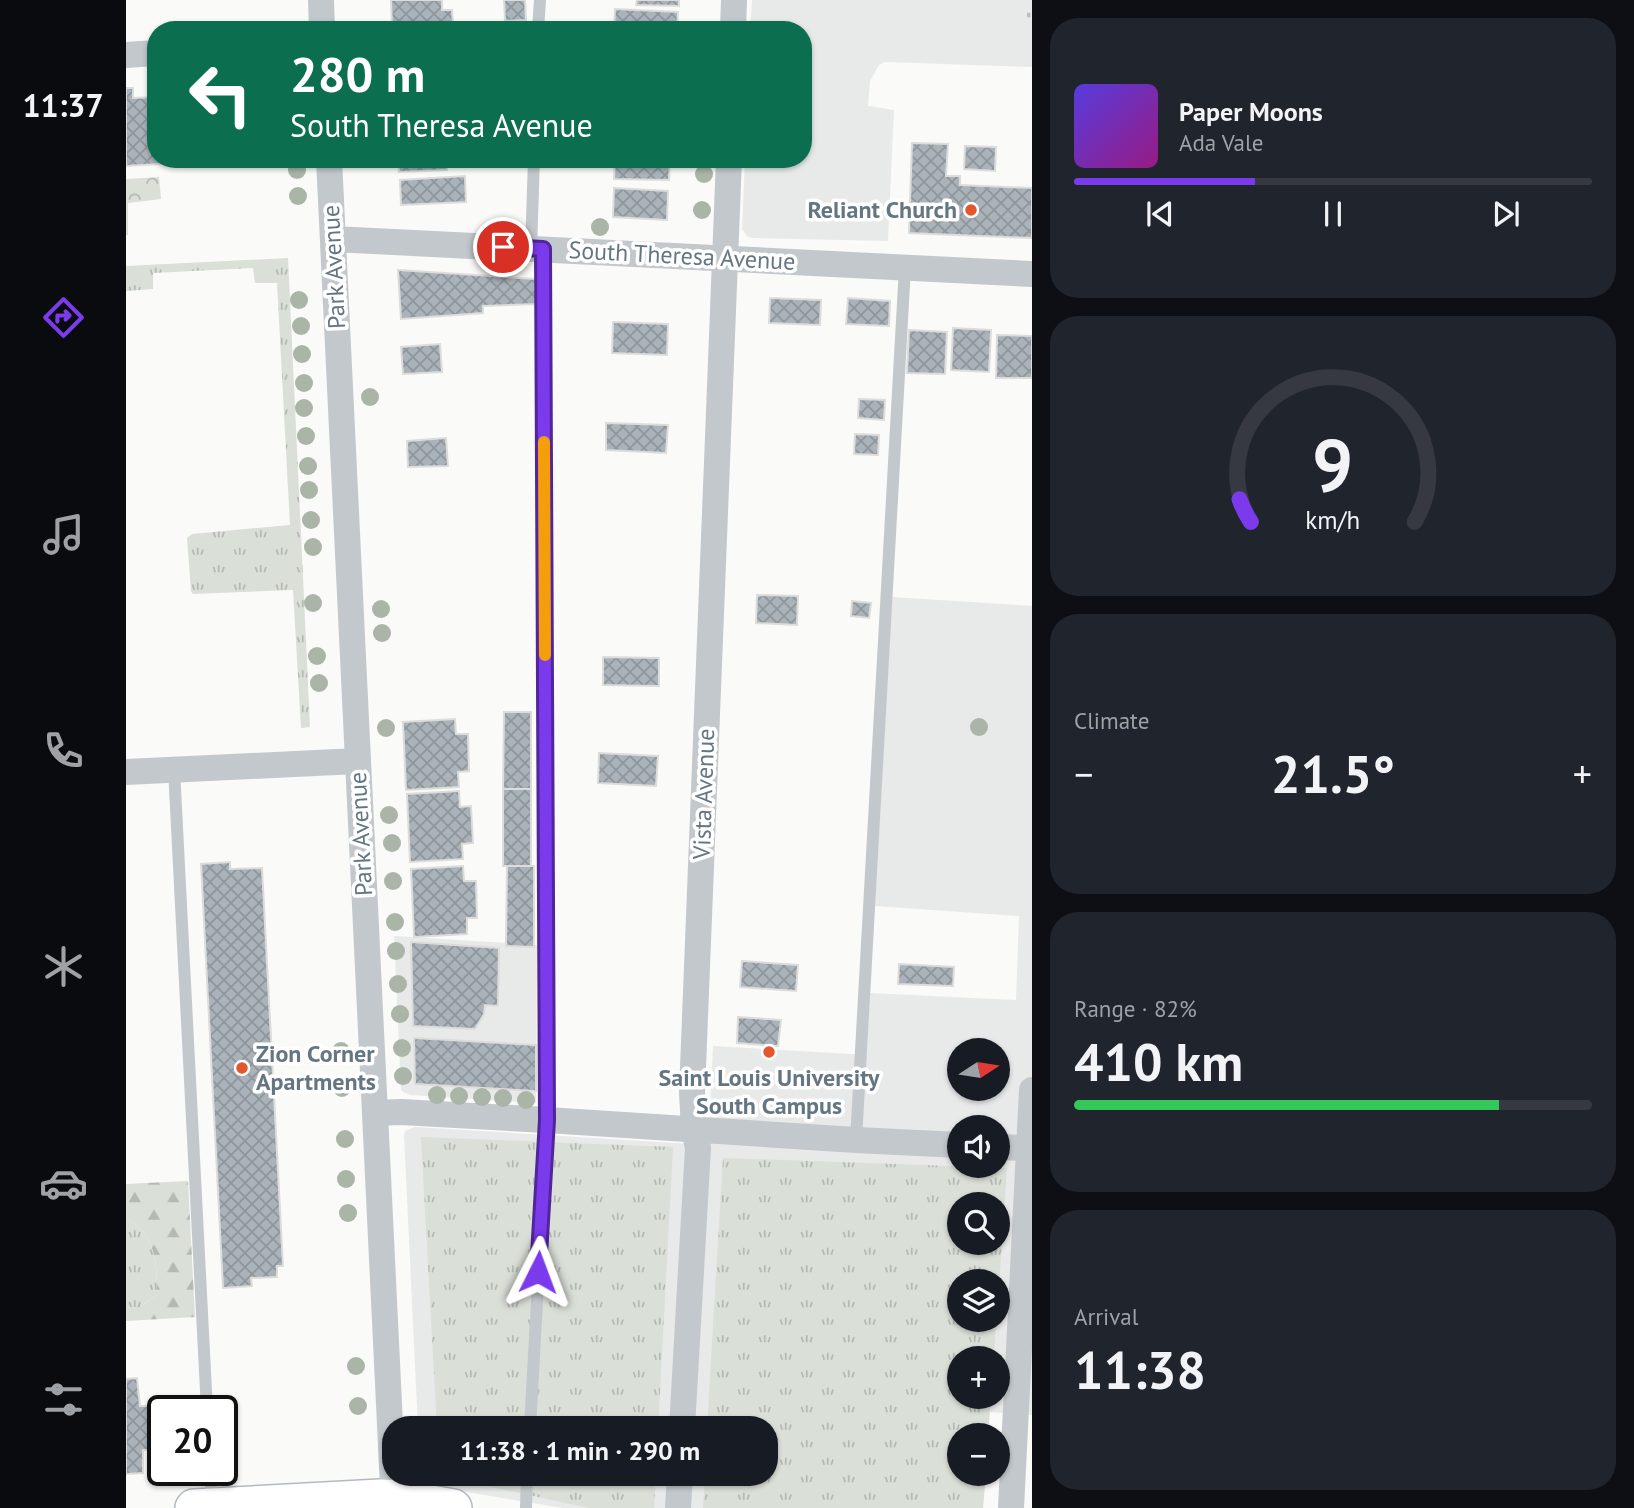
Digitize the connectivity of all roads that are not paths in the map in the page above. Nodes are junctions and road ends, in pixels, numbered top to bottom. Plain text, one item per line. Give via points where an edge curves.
1 (321, 0) edge
2 (540, 0) edge
3 (734, 0) edge
4 (322, 21) edge
5 (539, 21) edge
6 (733, 21) edge
7 (147, 54) edge
8 (126, 55) edge
9 (329, 168) edge
10 (534, 168) edge
11 (729, 168) edge
12 (332, 239) junction
13 (537, 249) junction
14 (725, 258) junction
15 (905, 267) junction
16 (1032, 274) edge
17 (358, 761) junction
18 (174, 769) junction
19 (126, 772) edge
20 (1032, 1090) edge
21 (375, 1113) junction
22 (547, 1120) junction
23 (694, 1129) junction
24 (856, 1140) junction
25 (947, 1144) edge
26 (1010, 1147) edge
27 (1029, 1148) junction
28 (206, 1395) edge
29 (1024, 1406) edge
30 (531, 1416) edge
31 (683, 1416) edge
32 (207, 1486) edge
33 (527, 1486) edge
34 (679, 1486) edge
35 (393, 1503) edge
36 (203, 1508) edge
37 (453, 1508) edge
38 (526, 1508) edge
39 (678, 1508) edge
40 (1010, 1508) edge

1 - 4 street
2 - 5 lane
3 - 6 street
7 - 8 street
9 - 12 street, Park Avenue
10 - 13 lane
11 - 14 street, Vista Avenue
12 - 13 street, South Theresa Avenue
12 - 17 street, Park Avenue
13 - 14 street, South Theresa Avenue
13 - 22 lane
14 - 15 street, South Theresa Avenue
14 - 23 street, Vista Avenue
15 - 16 street, South Theresa Avenue
15 - 24 lane
17 - 18 street
17 - 21 street, Park Avenue
18 - 19 street
18 - 28 lane
20 - 27 street
21 - 22 street
21 - 35 street, Park Avenue
22 - 23 street
22 - 30 lane
23 - 24 street
23 - 31 street, Vista Avenue via 698,1147
24 - 25 street
26 - 27 street
27 - 29 street
29 - 40 street
32 - 36 lane
33 - 38 lane
34 - 39 street
35 - 36 main road via 364,1498
35 - 37 main road

